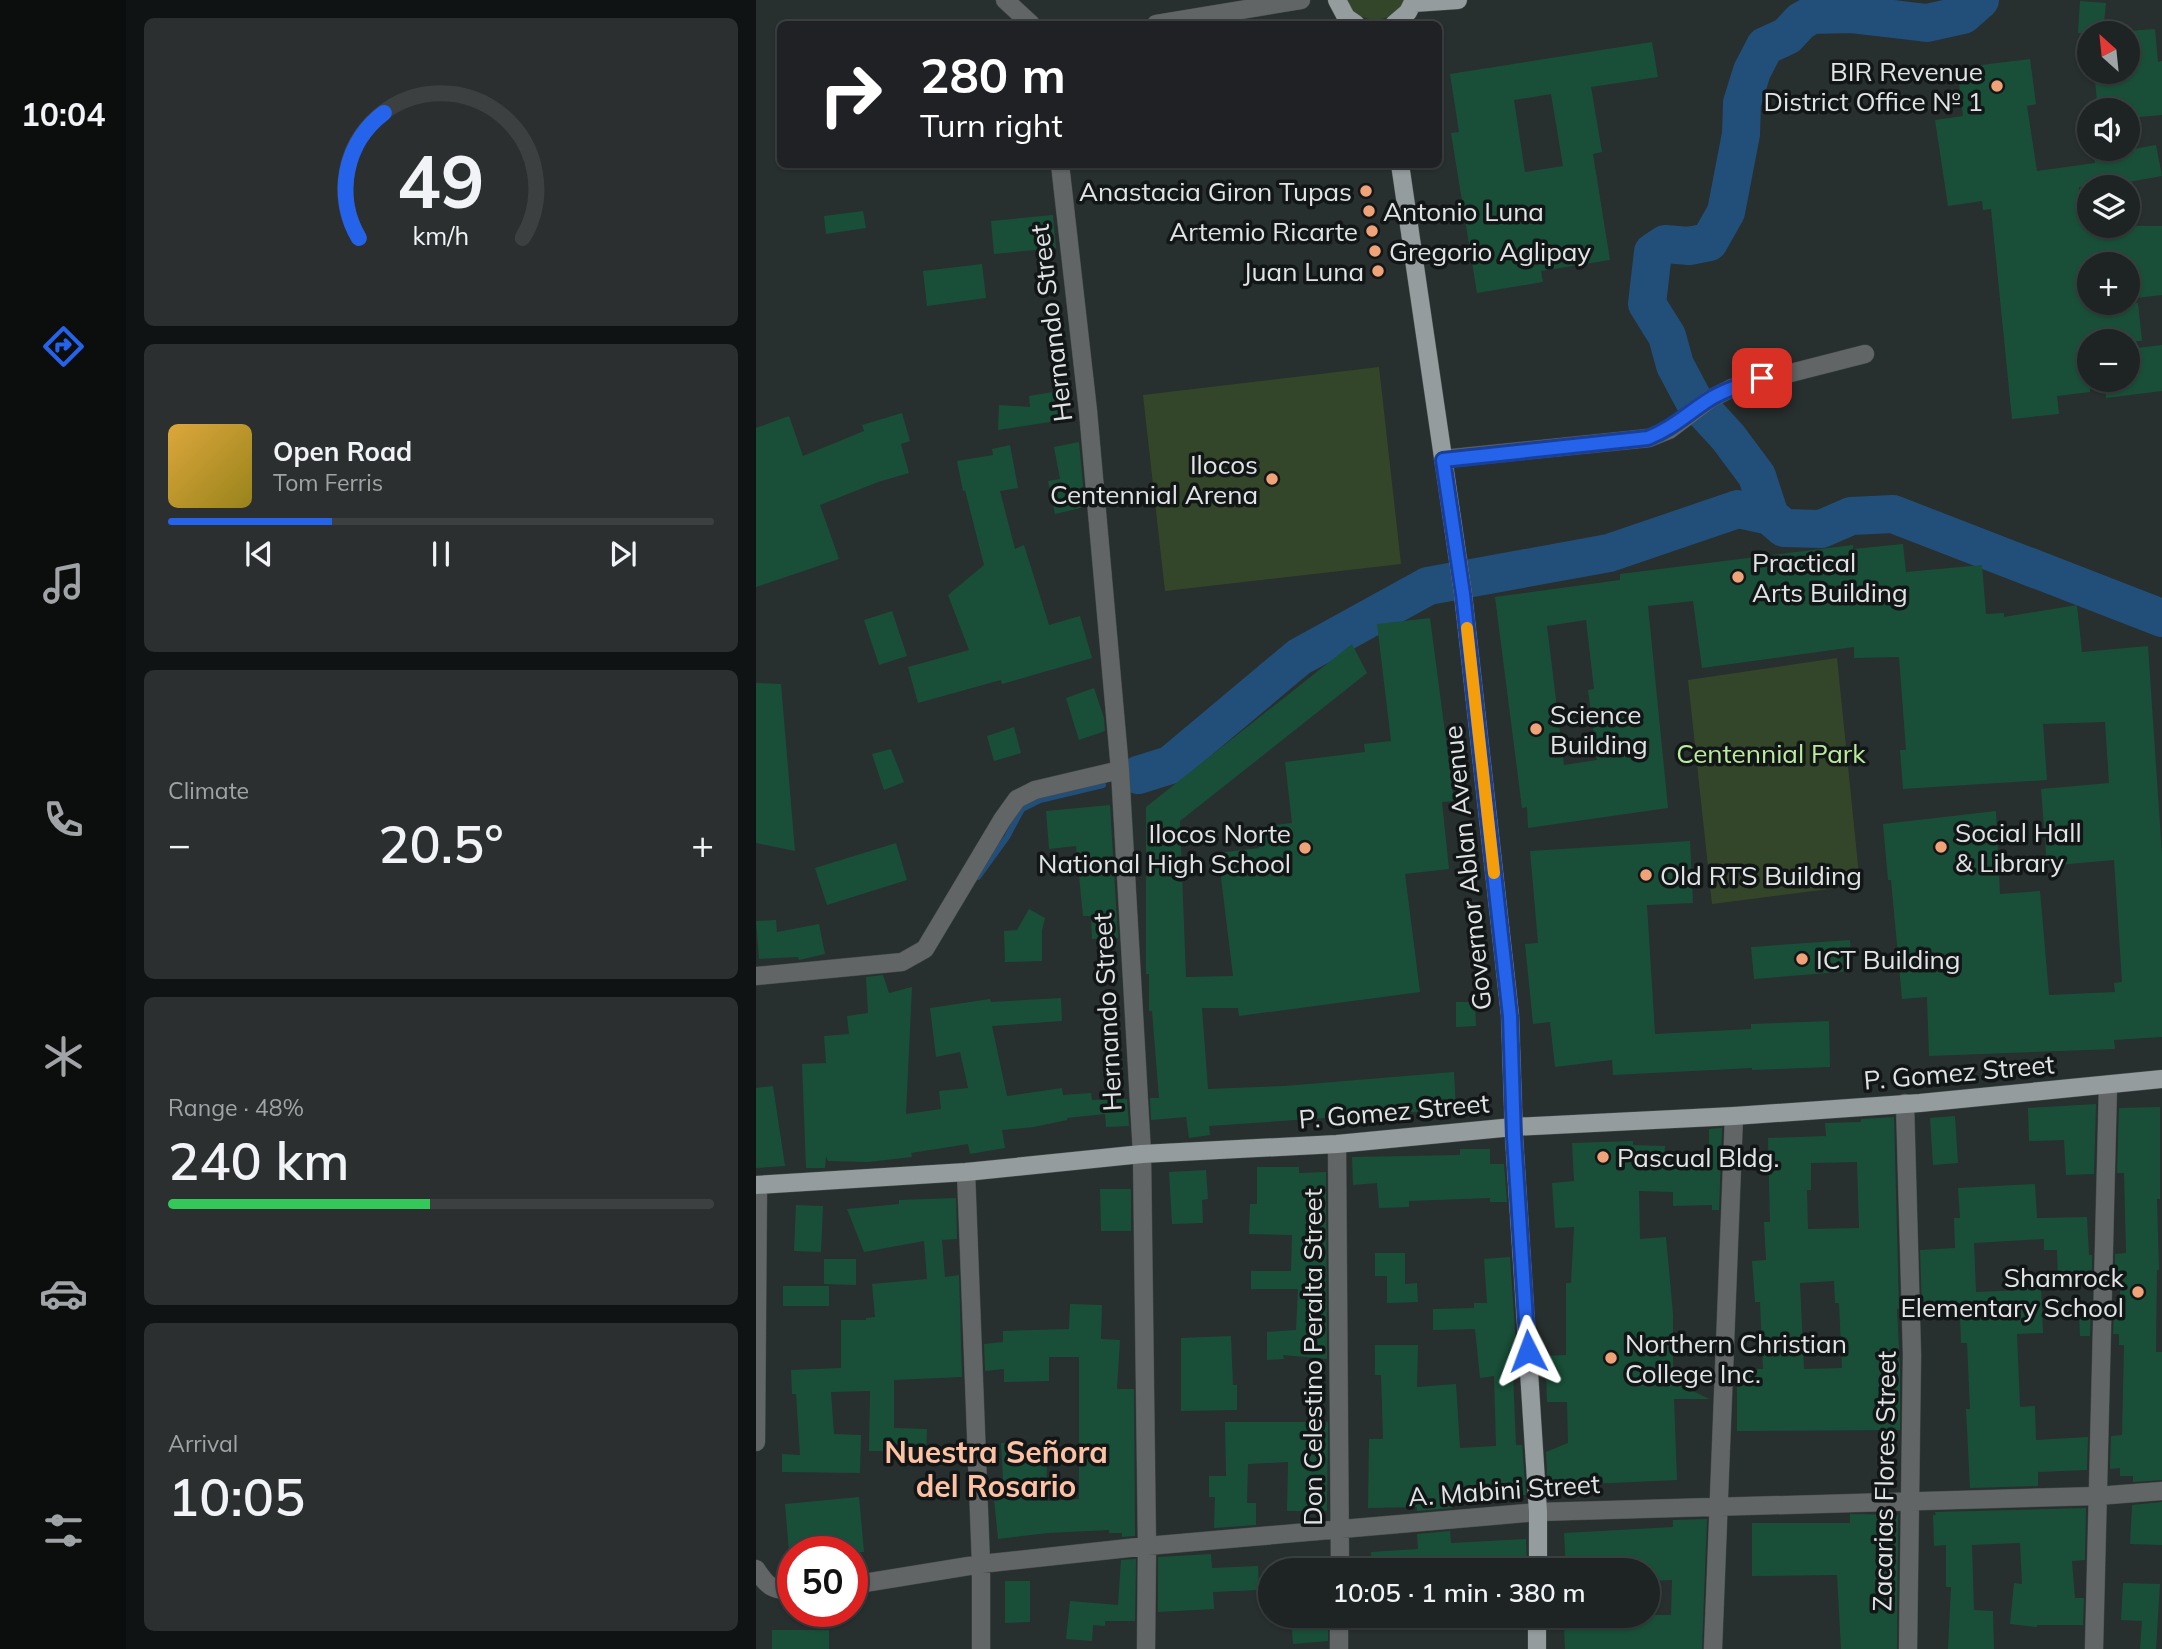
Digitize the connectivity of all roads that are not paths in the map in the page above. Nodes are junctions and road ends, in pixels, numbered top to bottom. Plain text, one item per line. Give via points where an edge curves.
1 (1005, 0) edge
2 (1301, 0) edge
3 (1337, 0) edge
4 (1458, 0) edge
5 (1414, 1) edge
6 (1028, 21) edge
7 (1174, 21) edge
8 (1352, 21) edge
9 (1398, 21) edge
10 (1060, 168) edge
11 (1401, 168) edge
12 (1865, 354) dead end
13 (1443, 460) junction
14 (1120, 770) junction
15 (756, 976) edge
16 (2162, 1079) edge
17 (2108, 1085) junction
18 (1905, 1104) junction
19 (1734, 1116) junction
20 (1513, 1127) junction
21 (1337, 1144) junction
22 (1142, 1154) junction
23 (966, 1172) junction
24 (757, 1185) edge
25 (756, 1442) edge
26 (2162, 1491) edge
27 (2097, 1496) junction
28 (1910, 1501) junction
29 (1717, 1506) junction
30 (1538, 1511) junction
31 (1340, 1529) junction
32 (1147, 1546) junction
33 (1339, 1558) edge
34 (1538, 1558) edge
35 (981, 1564) junction
36 (756, 1569) edge
37 (868, 1582) edge
38 (777, 1590) edge
39 (1339, 1628) edge
40 (1537, 1628) edge
41 (981, 1649) edge
42 (1146, 1649) edge
43 (1339, 1649) edge
44 (1537, 1649) edge
45 (1713, 1649) edge
46 (1908, 1649) edge
47 (2094, 1649) edge

1 - 6 street
2 - 7 street
3 - 8 main road
4 - 5 main road
5 - 9 main road
10 - 14 street, Hernando Street
11 - 13 main road, Governor Ablan Avenue
12 - 13 street via 1721,393 1648,438
13 - 20 main road, Governor Ablan Avenue via 1460,569 1510,1016
14 - 15 street via 1035,790 1017,799 925,949 915,956 902,962
14 - 22 street, Hernando Street
16 - 17 main road, P. Gomez Street
17 - 18 main road, P. Gomez Street
17 - 27 street
18 - 19 main road, P. Gomez Street
18 - 28 street, Zacarias Flores Street via 1912,1355
19 - 20 main road, P. Gomez Street
19 - 29 street
20 - 21 main road, P. Gomez Street
20 - 30 main road, Governor Ablan Avenue
21 - 22 main road, P. Gomez Street
21 - 31 street, Don Celestino Peralta Street
22 - 23 main road, P. Gomez Street
22 - 32 street, Hernando Street
23 - 24 main road, P. Gomez Street
23 - 35 street
24 - 25 street
26 - 27 street, A. Mabini Street
27 - 28 street, A. Mabini Street
27 - 47 street
28 - 29 street, A. Mabini Street
28 - 46 street, Zacarias Flores Street
29 - 30 street, A. Mabini Street
29 - 45 street
30 - 31 street, A. Mabini Street
30 - 34 main road, Governor Ablan Avenue
31 - 32 street, A. Mabini Street
31 - 33 street, Don Celestino Peralta Street
32 - 35 street, A. Mabini Street
32 - 42 street, Hernando Street
35 - 37 street, A. Mabini Street
35 - 41 street
36 - 38 street
39 - 43 street
40 - 44 main road

